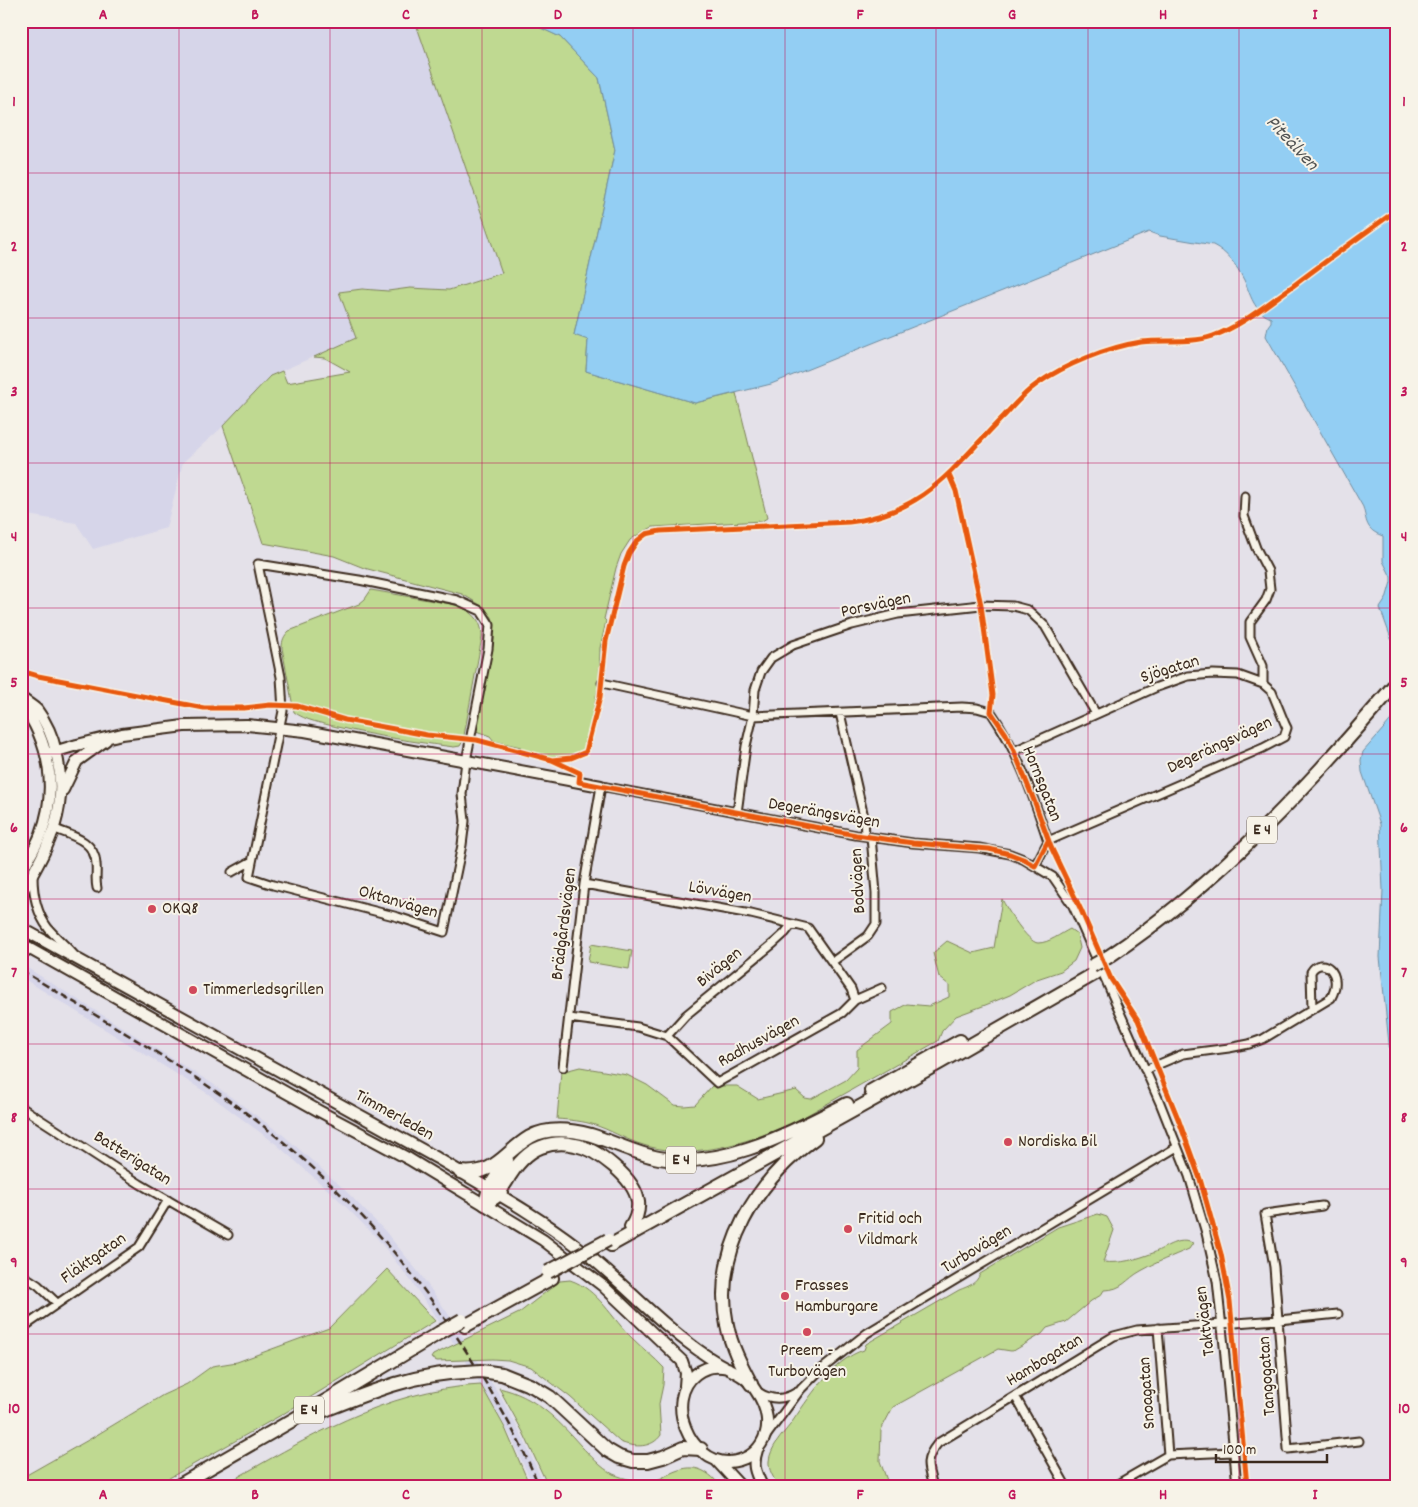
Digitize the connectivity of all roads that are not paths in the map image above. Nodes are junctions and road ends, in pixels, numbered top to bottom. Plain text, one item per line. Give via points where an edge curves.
1 (1245, 496) dead end
2 (602, 683) dead end
3 (1264, 684) junction
4 (1396, 686) edge
5 (21, 698) edge
6 (21, 703) edge
7 (840, 712) junction
8 (1096, 714) junction
9 (753, 716) junction
10 (280, 729) junction
11 (109, 737) junction
12 (1014, 751) junction
13 (51, 753) junction
14 (466, 761) junction
15 (601, 786) junction
16 (61, 796) junction
17 (737, 813) junction
18 (55, 829) junction
19 (868, 837) junction
20 (1048, 841) junction
21 (252, 860) junction
22 (1035, 866) junction
23 (21, 872) edge
24 (232, 872) dead end
25 (33, 875) junction
26 (584, 884) junction
27 (96, 888) dead end
28 (21, 894) edge
29 (792, 924) junction
30 (21, 928) edge
31 (21, 944) edge
32 (78, 960) junction
33 (832, 962) junction
34 (1094, 970) junction
35 (882, 988) dead end
36 (855, 1000) junction
37 (1312, 1009) junction
38 (569, 1018) junction
39 (666, 1036) junction
40 (563, 1067) dead end
41 (1145, 1070) junction
42 (871, 1100) junction
43 (847, 1104) junction
44 (21, 1107) edge
45 (1177, 1148) junction
46 (515, 1150) junction
47 (460, 1172) junction
48 (494, 1191) junction
49 (168, 1200) junction
50 (485, 1204) junction
51 (1322, 1206) dead end
52 (631, 1227) junction
53 (228, 1235) dead end
54 (609, 1242) junction
55 (21, 1274) edge
56 (57, 1304) junction
57 (1338, 1314) dead end
58 (1279, 1320) junction
59 (1222, 1324) junction
60 (1158, 1328) junction
61 (21, 1329) edge
62 (441, 1336) junction
63 (728, 1368) junction
64 (686, 1386) junction
65 (754, 1387) junction
66 (801, 1389) junction
67 (1015, 1396) junction
68 (325, 1410) junction
69 (1359, 1441) dead end
70 (760, 1446) junction
71 (701, 1449) junction
72 (1234, 1452) junction
73 (1168, 1455) junction
74 (713, 1458) junction
75 (178, 1486) edge
76 (194, 1486) edge
77 (740, 1486) edge
78 (762, 1486) edge
79 (933, 1486) edge
80 (1066, 1486) edge
81 (1114, 1486) edge
82 (1237, 1486) edge

1 - 3 street via 1244,516 1268,571 1270,589 1250,622 1250,637 1263,666
2 - 9 street, Hornsgatan
3 - 8 street, Sjögatan via 1238,675 1188,676
3 - 20 street, Degerängsvägen via 1272,692 1287,728 1284,737
4 - 34 highway, E 4, bridge via 1236,856
5 - 13 main road via 36,710 51,735
6 - 13 main road
7 - 9 street, Hornsgatan
7 - 12 street, Hornsgatan via 977,708 991,712
7 - 19 street, Bodvägen
8 - 9 street, Porsvägen via 1038,618 1028,610 1013,606 981,605 898,614 793,644 771,658 761,672 755,690
8 - 12 street, Sjögatan
9 - 17 street, Porsvägen
10 - 11 main road, Degerängsvägen via 246,725 184,726
10 - 14 main road, Degerängsvägen
10 - 14 street, Oktanvägen via 283,711 281,677 258,564 457,600 481,611 490,625 488,649
10 - 21 street, Oktanvägen
11 - 13 main road, Degerängsvägen
11 - 16 main road via 78,760
12 - 20 street, Hornsgatan
13 - 16 main road via 61,771
13 - 23 main road via 47,816
14 - 15 main road, Degerängsvägen
14 - 21 street, Oktanvägen via 462,845 444,932 249,877
15 - 17 street, Degerängsvägen
15 - 26 street, Brädgårdsvägen
16 - 18 main road
17 - 19 street, Degerängsvägen
18 - 25 main road
18 - 27 street via 81,839 94,852
19 - 22 street, Degerängsvägen via 989,850 1010,854
19 - 33 street, Bodvägen via 876,893 876,924 868,936
20 - 22 street
21 - 24 street
22 - 41 street, Taktvägen via 1053,877 1073,906
25 - 28 main road
25 - 32 street via 33,890 40,914
26 - 29 street, Lövvägen
26 - 38 street, Brädgårdsvägen
29 - 33 street, Lövvägen via 808,928
29 - 39 street, Bivägen via 785,934 686,1015
30 - 32 main road, Timmerleden
31 - 50 main road, Timmerleden
32 - 47 main road, Timmerleden
33 - 36 street
34 - 42 highway, E 4
34 - 43 highway, E 4
35 - 36 street, Radhusvägen
36 - 39 street, Radhusvägen via 842,1013 716,1083
37 - 37 street via 1333,994 1336,976 1324,966 1317,966 1311,972
37 - 41 street via 1264,1039 1182,1054
38 - 39 street, Radhusvägen via 638,1027
38 - 40 street, Brädgårdsvägen
41 - 45 street, Taktvägen
42 - 54 highway, E 4
42 - 65 highway, E 4 via 809,1142 785,1164 758,1195 738,1231 727,1264 725,1311 733,1347
43 - 46 highway, E 4 via 756,1146 697,1160 659,1158 591,1134 567,1130 541,1133
43 - 52 highway, E 4
44 - 49 street, Batterigatan
45 - 59 street, Taktvägen via 1206,1233 1217,1281
45 - 66 street, Turbovägen via 867,1333 836,1356
46 - 47 highway, E 4 via 487,1170
46 - 48 highway, E 4
47 - 48 main road, Timmerleden
48 - 50 highway, E 4
48 - 52 highway, E 4 via 530,1153 551,1144 575,1145 608,1162 634,1189 638,1208
48 - 63 main road, Timmerleden via 577,1246 676,1333
49 - 53 street, Batterigatan
49 - 56 street, Fläktgatan via 139,1247
50 - 64 main road, Timmerleden via 544,1240 603,1286 682,1361
51 - 58 street, Tangogatan via 1265,1214
52 - 54 highway, E 4
54 - 62 highway, E 4, bridge
55 - 56 street via 38,1284
56 - 61 street, Fläktgatan
57 - 58 street, Tangogatan
58 - 59 street, Tangogatan
58 - 69 street, Tangogatan via 1288,1449
59 - 60 street, Hambogatan
59 - 72 street, Taktvägen
60 - 67 street, Hambogatan via 1114,1336
60 - 73 street, Snoagatan
62 - 68 highway, E 4
62 - 75 highway, E 4
63 - 64 main road via 712,1367 701,1371
63 - 65 main road
64 - 71 main road via 681,1398 682,1418
65 - 66 street, Turbovägen via 769,1398 780,1399
65 - 70 main road via 767,1417
66 - 70 street, Turbovägen
67 - 79 street, Hambogatan via 938,1443 929,1454
67 - 80 street
68 - 71 highway, E 4, bridge via 369,1392 441,1374 502,1374 550,1397 607,1450 619,1457 648,1461 683,1448
68 - 76 highway, E 4
70 - 74 main road via 737,1461 724,1462
70 - 78 main road via 754,1458 754,1469
71 - 74 main road
72 - 73 street
72 - 82 street, Taktvägen
73 - 81 street
74 - 77 main road

